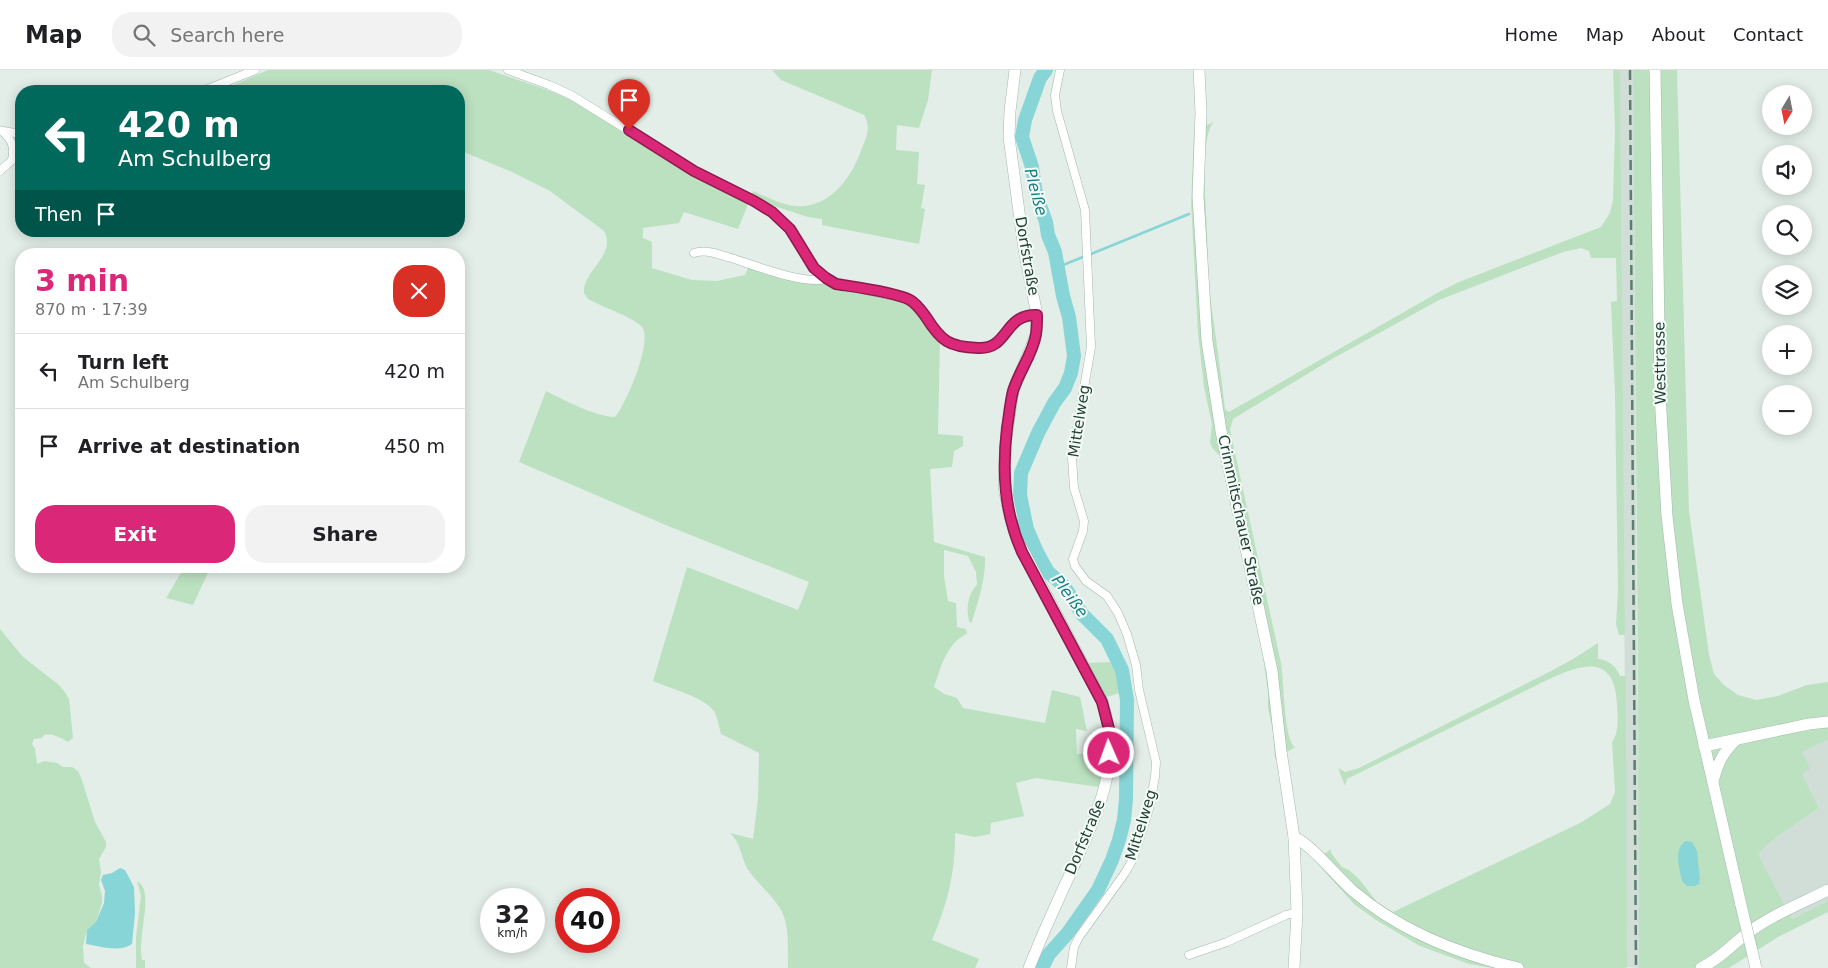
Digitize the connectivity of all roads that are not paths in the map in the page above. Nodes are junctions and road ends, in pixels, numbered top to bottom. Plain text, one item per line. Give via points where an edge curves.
1 (255, 70) edge
2 (508, 70) edge
3 (1015, 70) edge
4 (1060, 70) edge
5 (1199, 70) edge
6 (1655, 70) edge
7 (218, 85) edge
8 (1, 131) edge
9 (15, 133) edge
10 (15, 157) edge
11 (12, 160) junction
12 (0, 171) edge
13 (694, 253) dead end
14 (826, 278) junction
15 (1037, 315) junction
16 (1828, 722) edge
17 (1736, 740) junction
18 (1704, 746) junction
19 (1713, 783) junction
20 (1294, 837) junction
21 (1828, 890) edge
22 (1297, 912) junction
23 (1189, 955) dead end
24 (1029, 968) edge
25 (1071, 968) edge
26 (1294, 968) edge
27 (1518, 968) edge
28 (1701, 968) edge
29 (1756, 968) edge

1 - 7 street
2 - 14 street via 571,95 694,171 767,208 790,229 814,268
3 - 15 street, Dorfstraße via 1009,137 1024,249
4 - 25 street, Mittelweg via 1055,95 1057,111 1085,210 1091,347 1072,458 1074,488 1084,521 1084,531 1073,559 1074,566 1086,582 1108,596 1127,634 1156,762 1149,809 1133,859 1079,937 1074,946
5 - 20 street, Crimmitschauer Straße via 1198,196 1210,366 1221,431 1270,652
6 - 18 street, Westtrasse via 1663,457 1671,561 1685,654
8 - 9 street
8 - 11 street via 12,141
10 - 11 street
11 - 12 street
13 - 14 street via 708,251 782,274 816,280
14 - 15 street via 836,284 909,300 920,309 938,335 962,346 993,347 1018,319 1028,314
15 - 24 street, Dorfstraße via 1036,335 1013,391 1004,487 1022,552 1102,702 1110,737 1106,788 1095,820
16 - 17 street
17 - 18 street
17 - 19 street via 1720,758
18 - 19 street, Westtrasse
19 - 29 street, Westtrasse, bridge
20 - 22 street, Crimmitschauer Straße
20 - 27 street via 1308,845 1362,898 1405,928 1462,952
21 - 28 street via 1760,925
22 - 23 street
22 - 26 street, Crimmitschauer Straße

